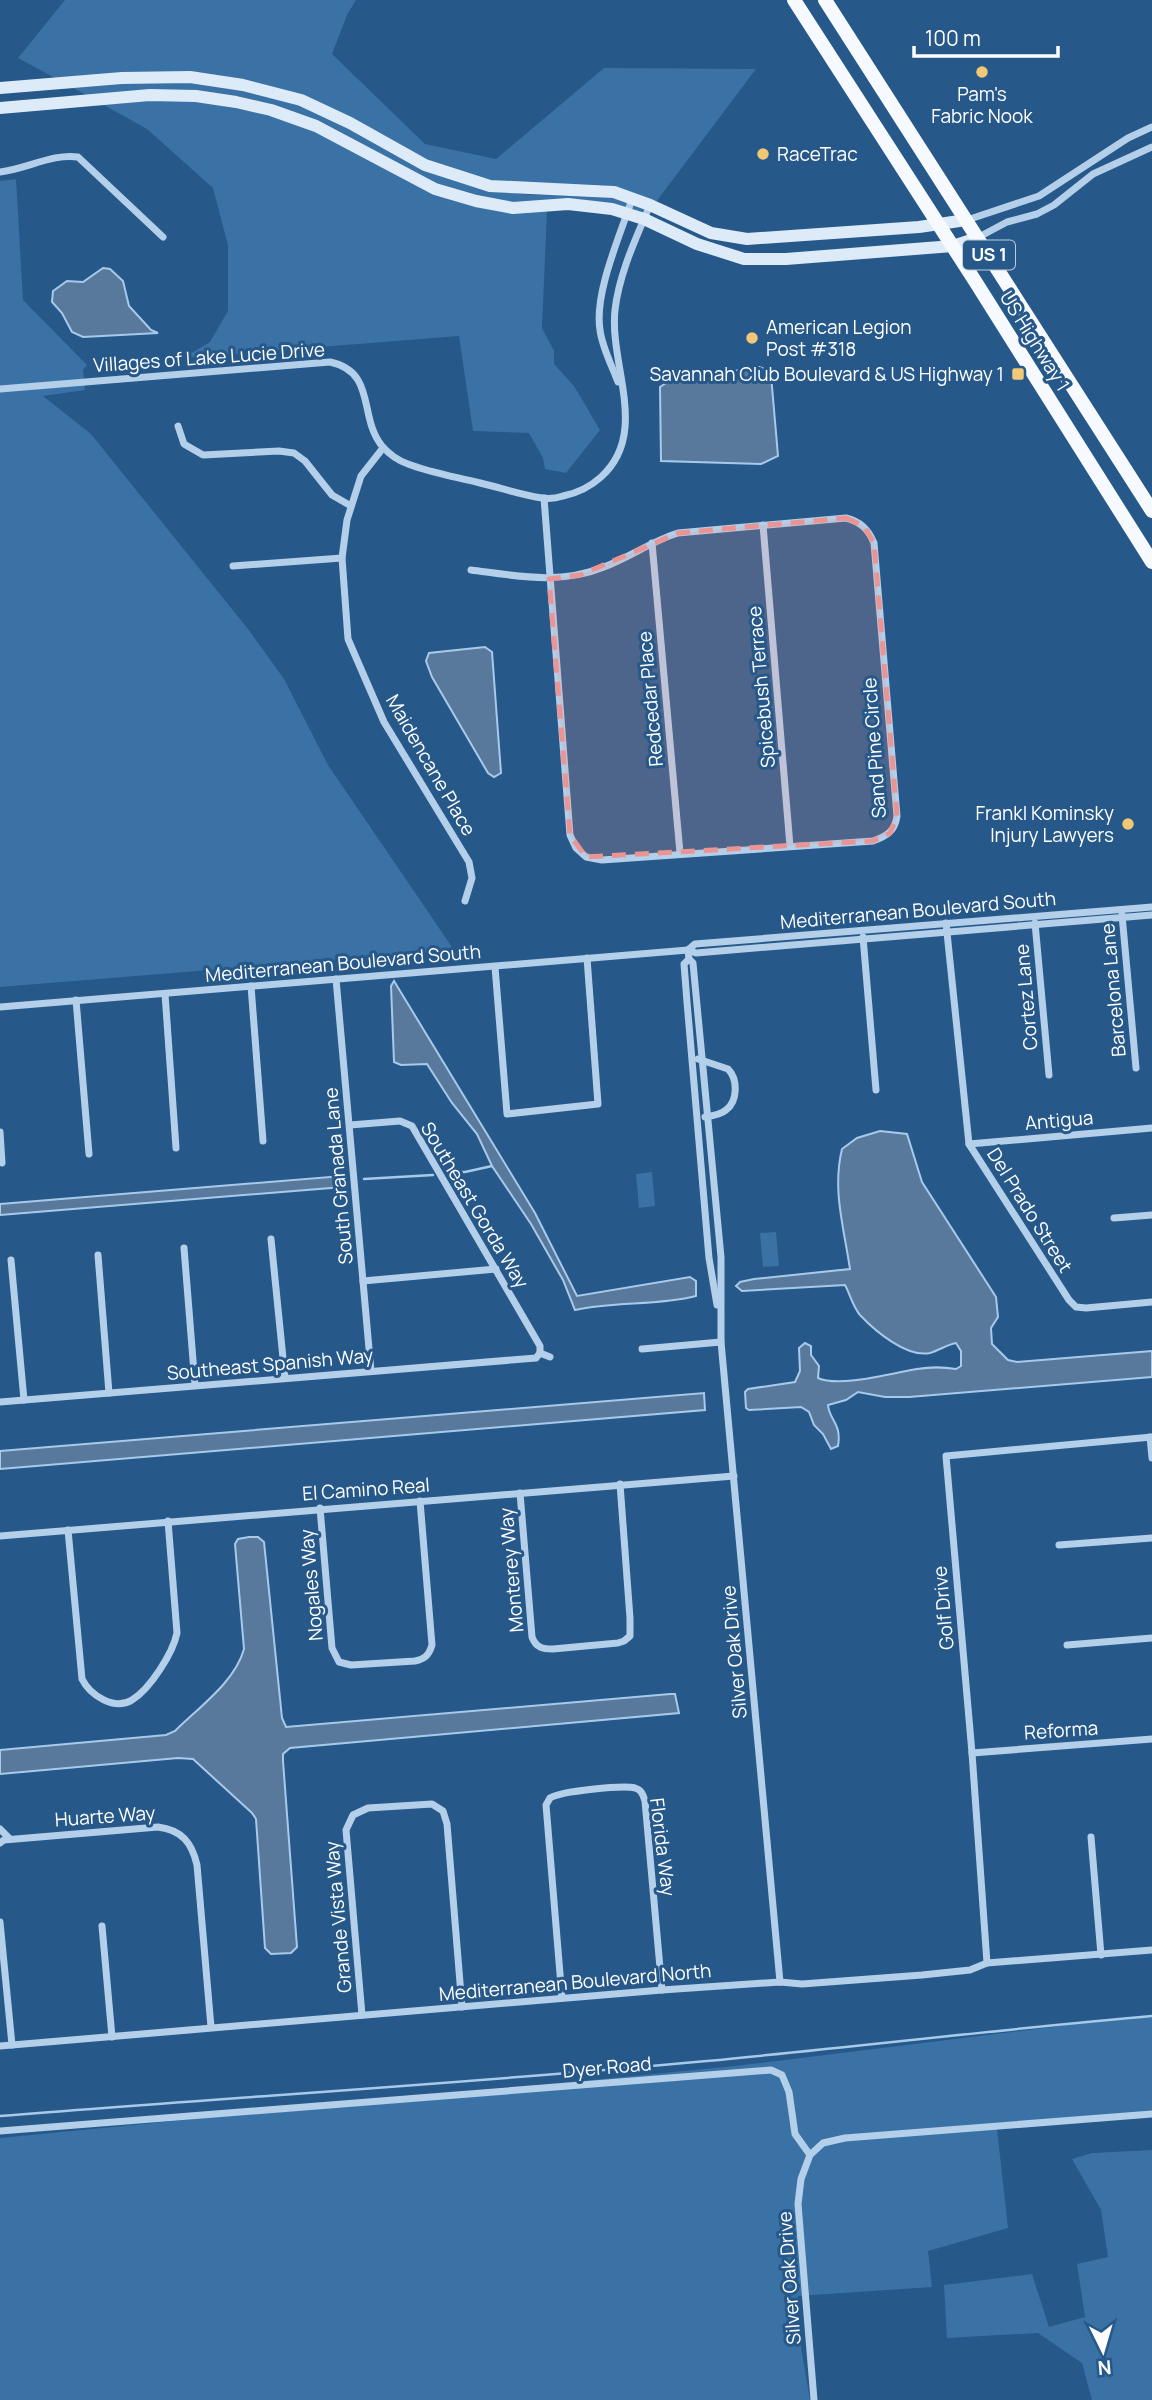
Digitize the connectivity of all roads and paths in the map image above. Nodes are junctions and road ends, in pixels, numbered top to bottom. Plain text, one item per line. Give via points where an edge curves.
1 (794, 0) edge
2 (825, 0) edge
3 (0, 88) edge
4 (0, 108) edge
5 (1152, 127) edge
6 (1152, 147) edge
7 (1083, 167) junction
8 (0, 172) edge
9 (1089, 177) junction
10 (632, 199) junction
11 (650, 205) junction
12 (627, 214) junction
13 (643, 219) junction
14 (966, 220) junction
15 (940, 225) junction
16 (163, 237) dead end
17 (977, 237) junction
18 (953, 246) junction
19 (0, 389) edge
20 (624, 399) junction
21 (178, 426) dead end
22 (383, 448) junction
23 (544, 498) junction
24 (351, 506) junction
25 (1152, 511) edge
26 (762, 525) junction
27 (652, 543) junction
28 (342, 558) junction
29 (1152, 562) edge
30 (233, 566) dead end
31 (471, 570) dead end
32 (549, 579) junction
33 (790, 846) junction
34 (680, 853) junction
35 (465, 901) dead end
36 (1152, 906) edge
37 (1122, 909) junction
38 (1152, 915) edge
39 (1123, 918) junction
40 (1035, 920) junction
41 (946, 923) junction
42 (862, 930) junction
43 (947, 933) junction
44 (863, 939) junction
45 (688, 950) junction
46 (587, 958) junction
47 (689, 959) junction
48 (495, 967) junction
49 (336, 979) junction
50 (251, 986) junction
51 (165, 995) junction
52 (76, 1000) junction
53 (0, 1007) edge
54 (692, 1059) junction
55 (702, 1059) junction
56 (1136, 1068) dead end
57 (1049, 1075) dead end
58 (876, 1090) dead end
59 (709, 1116) junction
60 (697, 1118) junction
61 (350, 1125) junction
62 (1152, 1128) edge
63 (0, 1132) edge
64 (263, 1141) dead end
65 (969, 1144) junction
66 (176, 1148) dead end
67 (89, 1154) dead end
68 (2, 1163) dead end
69 (1152, 1215) edge
70 (1114, 1218) dead end
71 (271, 1239) dead end
72 (184, 1248) dead end
73 (98, 1255) dead end
74 (11, 1260) dead end
75 (496, 1269) junction
76 (363, 1282) junction
77 (1152, 1302) edge
78 (720, 1320) junction
79 (721, 1342) junction
80 (642, 1349) dead end
81 (540, 1353) junction
82 (550, 1357) dead end
83 (371, 1371) junction
84 (285, 1378) junction
85 (195, 1385) junction
86 (109, 1393) junction
87 (24, 1400) junction
88 (0, 1402) edge
89 (1151, 1437) edge
90 (1152, 1458) edge
91 (734, 1476) junction
92 (620, 1484) junction
93 (520, 1493) junction
94 (420, 1502) junction
95 (320, 1508) junction
96 (168, 1521) junction
97 (68, 1530) junction
98 (0, 1536) edge
99 (1152, 1538) edge
100 (1059, 1545) dead end
101 (1152, 1639) edge
102 (1067, 1645) dead end
103 (1152, 1739) edge
104 (972, 1753) junction
105 (0, 1829) edge
106 (1091, 1837) dead end
107 (10, 1839) junction
108 (0, 1843) edge
109 (0, 1922) edge
110 (102, 1926) dead end
111 (1152, 1950) edge
112 (1101, 1955) junction
113 (987, 1963) junction
114 (780, 1982) junction
115 (662, 1990) junction
116 (562, 1998) junction
117 (462, 2007) junction
118 (362, 2015) junction
119 (211, 2027) junction
120 (112, 2037) junction
121 (12, 2045) junction
122 (0, 2046) edge
123 (1152, 2114) edge
124 (0, 2132) edge
125 (810, 2155) junction
126 (814, 2400) edge

1 - 15 main road, US Highway 1 / US 1
2 - 14 main road, US Highway 1 / US 1
3 - 10 street via 190,77 243,85 301,100 425,165 486,184 601,190
4 - 12 street via 150,95 236,102 316,126 435,189 476,201 513,208 568,204
5 - 7 street
6 - 9 street
7 - 9 street
7 - 14 street via 1039,196
8 - 16 street via 66,155 78,157
9 - 17 street via 1054,205
10 - 11 street
10 - 12 street
11 - 13 street
11 - 15 street via 711,233 747,239
12 - 13 street
12 - 20 street via 598,309 600,332
13 - 18 street via 744,259
13 - 20 street via 615,307 613,331
14 - 15 street
14 - 17 main road, US Highway 1 / US 1
15 - 18 main road, US Highway 1 / US 1
17 - 18 street
17 - 25 main road, US Highway 1 / US 1
18 - 29 main road, US Highway 1 / US 1
19 - 22 street, Villages of Lake Lucie Drive via 330,362 348,369 363,387 370,422
20 - 23 street via 625,436 610,467 581,491
21 - 24 street via 184,444 203,455 293,453 332,495
22 - 23 street via 420,468
22 - 24 street, Maidencane Place via 360,476
23 - 32 street, Sand Pine Circle
24 - 28 street, Maidencane Place
26 - 27 street, Sand Pine Circle via 678,533
26 - 33 street, Spicebush Terrace
26 - 33 street, Sand Pine Circle via 846,519 864,526 874,543 895,825 890,833 873,841
27 - 32 street, Sand Pine Circle via 595,571
27 - 34 street, Redcedar Place
28 - 30 street
28 - 35 street, Maidencane Place via 348,639 384,722 469,862 472,878
31 - 32 street
32 - 34 street, Sand Pine Circle via 570,835 576,849 602,860
33 - 34 street, Sand Pine Circle
36 - 37 street, Mediterranean Boulevard South
37 - 39 street, Barcelona Lane
37 - 40 street, Mediterranean Boulevard South
38 - 39 street, Mediterranean Boulevard South
39 - 40 street, Mediterranean Boulevard South
39 - 56 street, Barcelona Lane
40 - 41 street, Mediterranean Boulevard South
40 - 43 street, Mediterranean Boulevard South
40 - 57 street, Cortez Lane
41 - 42 street, Mediterranean Boulevard South
41 - 43 street, Del Prado Street
42 - 44 street
42 - 45 street, Mediterranean Boulevard South via 695,944
43 - 44 street, Mediterranean Boulevard South
43 - 65 street, Del Prado Street
44 - 45 street, Mediterranean Boulevard South
44 - 58 street
45 - 46 street, Mediterranean Boulevard South
45 - 47 street, Silver Oak Drive
46 - 48 street, Mediterranean Boulevard South
46 - 48 street via 598,1104 508,1114
47 - 54 street, Silver Oak Drive via 684,964
47 - 55 street, Silver Oak Drive
48 - 49 street, Mediterranean Boulevard South
49 - 50 street, Mediterranean Boulevard South
49 - 61 street, South Granada Lane
50 - 51 street, Mediterranean Boulevard South
50 - 64 street
51 - 52 street, Mediterranean Boulevard South
51 - 66 street
52 - 53 street, Mediterranean Boulevard South
52 - 67 street
54 - 55 street
54 - 60 street, Silver Oak Drive
55 - 59 street, Silver Oak Drive
55 - 59 street via 727,1069 735,1081 728,1109
59 - 60 street
59 - 78 street, Silver Oak Drive via 722,1257
60 - 78 street, Silver Oak Drive via 709,1258
61 - 75 street, Southeast Gorda Way via 400,1121 412,1126
61 - 76 street, South Granada Lane
62 - 65 street, Antigua
63 - 68 street
65 - 77 street, Del Prado Street via 1076,1307
69 - 70 street
71 - 84 street
72 - 85 street
73 - 86 street
74 - 87 street
75 - 76 street
75 - 81 street, Southeast Gorda Way
76 - 83 street, South Granada Lane
78 - 79 street, Silver Oak Drive
79 - 80 street
79 - 91 street, Silver Oak Drive
81 - 82 street
81 - 83 street, Southeast Spanish Way via 536,1358
83 - 84 street, Southeast Spanish Way
84 - 85 street, Southeast Spanish Way
85 - 86 street, Southeast Spanish Way
86 - 87 street, Southeast Spanish Way
87 - 88 street, Southeast Spanish Way
89 - 90 street
89 - 104 street, Golf Drive via 946,1456
91 - 92 street, El Camino Real
91 - 114 street, Silver Oak Drive
92 - 93 street, El Camino Real
92 - 93 street, Monterey Way via 631,1630 624,1641 605,1644 545,1649 534,1643
93 - 94 street, El Camino Real
94 - 95 street, El Camino Real
94 - 95 street, Nogales Way via 430,1652 415,1661 351,1665 339,1662 332,1648
95 - 96 street, El Camino Real
96 - 97 street, El Camino Real
96 - 97 street via 175,1642 144,1688 120,1703 93,1694 82,1679
97 - 98 street, El Camino Real
99 - 100 street
101 - 102 street
103 - 104 street, Reforma
104 - 113 street, Golf Drive
105 - 107 street
106 - 112 street
107 - 108 street, Huarte Way
107 - 119 street, Huarte Way via 158,1827 182,1835 197,1865
109 - 121 street
110 - 120 street
111 - 112 street, Mediterranean Boulevard North
112 - 113 street, Mediterranean Boulevard North
113 - 114 street, Mediterranean Boulevard North via 970,1970 922,1975
114 - 115 street, Mediterranean Boulevard North
115 - 116 street, Mediterranean Boulevard North
115 - 116 street, Florida Way via 645,1801 638,1789 605,1789 554,1795 546,1805
116 - 117 street, Mediterranean Boulevard North
117 - 118 street, Mediterranean Boulevard North
117 - 118 street, Grande Vista Way via 443,1811 432,1804 368,1808 353,1815 346,1830
118 - 119 street, Mediterranean Boulevard North
119 - 120 street, Mediterranean Boulevard North
120 - 121 street, Mediterranean Boulevard North
121 - 122 street, Mediterranean Boulevard North
123 - 125 street via 845,2138 823,2144
124 - 125 street, Dyer Road via 771,2070 782,2075 796,2134
125 - 126 street, Silver Oak Drive via 800,2179 799,2204

